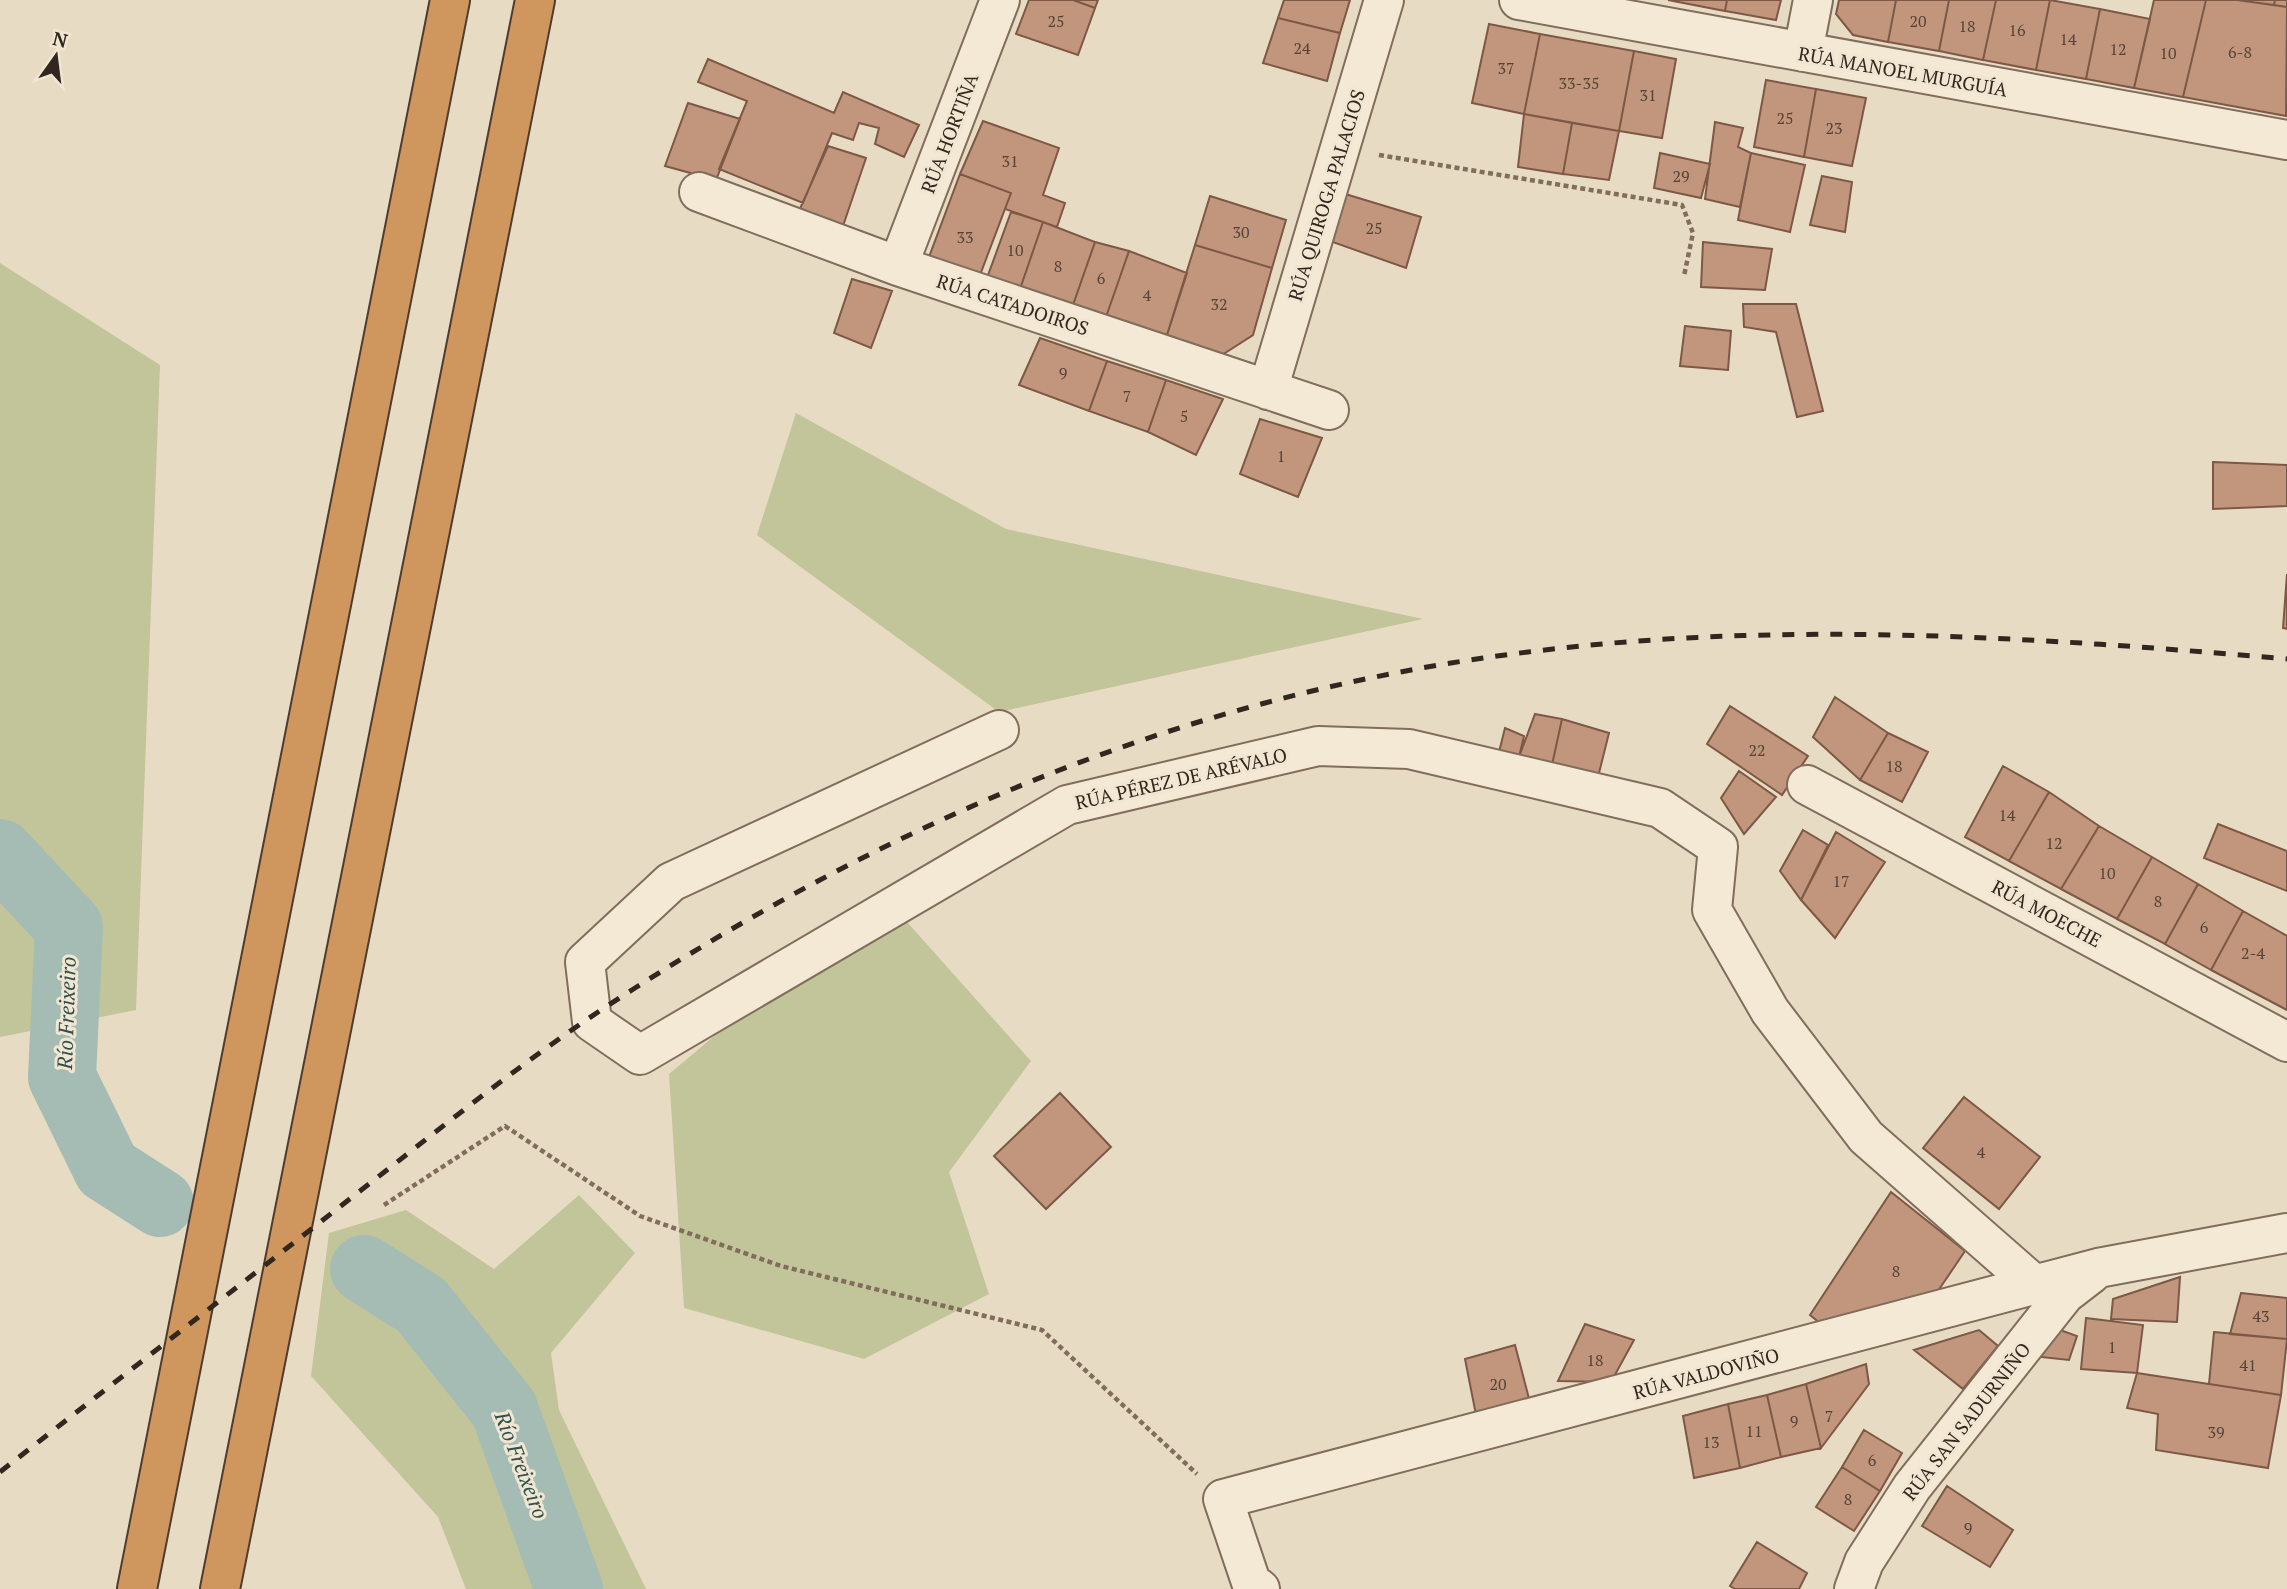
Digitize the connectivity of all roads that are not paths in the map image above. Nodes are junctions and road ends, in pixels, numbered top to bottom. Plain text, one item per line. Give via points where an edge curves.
1 (450, 0) edge
2 (535, 0) edge
3 (1000, 0) edge
4 (1384, 0) edge
5 (1519, 0) edge
6 (1813, 0) edge
7 (1803, 52) junction
8 (2287, 140) edge
9 (699, 192) dead end
10 (898, 266) junction
11 (1268, 390) junction
12 (1329, 410) dead end
13 (999, 730) dead end
14 (1807, 785) dead end
15 (2287, 1042) edge
16 (2287, 1233) edge
17 (2098, 1268) junction
18 (2037, 1287) junction
19 (1253, 1587) edge
20 (137, 1589) edge
21 (220, 1589) edge
22 (1854, 1589) edge

1 - 20 highway
2 - 21 highway
3 - 10 street, RÚA HORTIÑA
4 - 11 street, RÚA QUIROGA PALACIOS
5 - 7 street, RÚA MANOEL MURGUÍA
6 - 7 street
7 - 8 street, RÚA MANOEL MURGUÍA
9 - 10 street, RÚA CATADOIROS
10 - 11 street, RÚA CATADOIROS
11 - 12 street, RÚA CATADOIROS
13 - 18 street, RÚA PÉREZ DE ARÉVALO via 671,882 585,962 592,1022 640,1055 1067,805 1318,746 1409,749 1660,808 1718,847 1712,910 1770,1011 1866,1137
14 - 15 street, RÚA MOECHE
16 - 17 street, RÚA VALDOVIÑO
17 - 18 street, RÚA VALDOVIÑO
17 - 22 street, RÚA SAN SADURNIÑO via 2065,1294 1912,1487 1864,1562
18 - 19 street, RÚA VALDOVIÑO via 1223,1499

